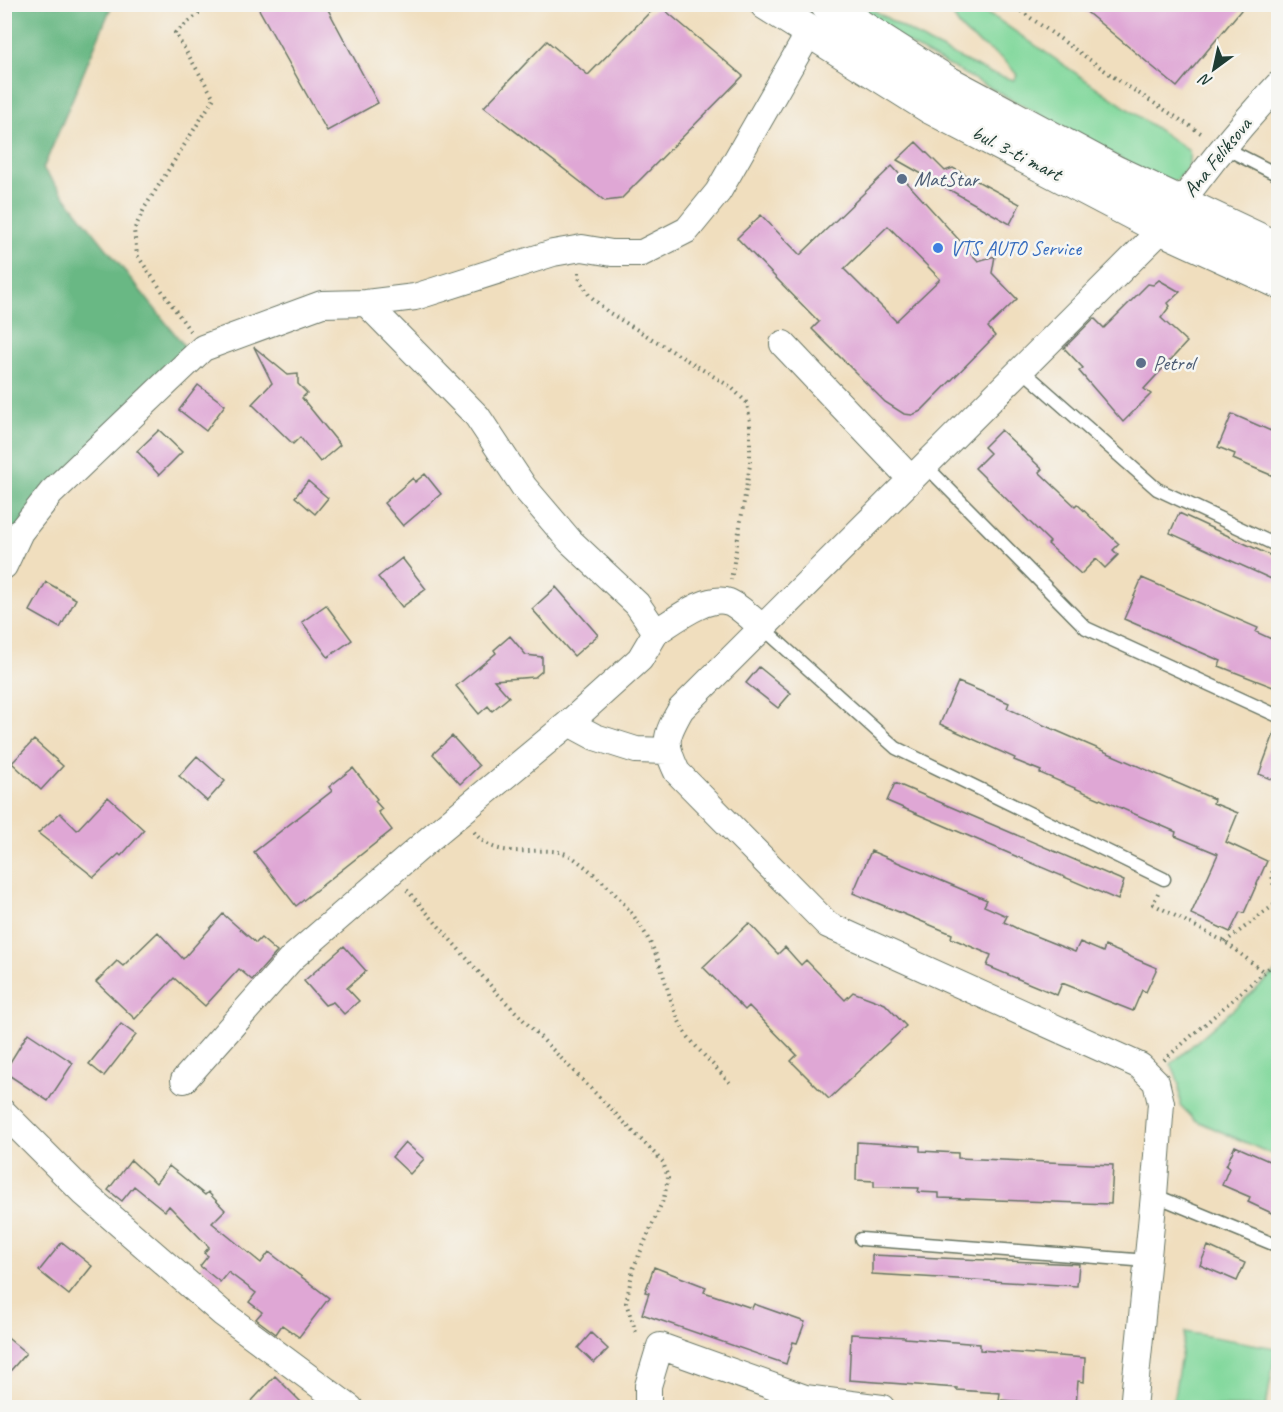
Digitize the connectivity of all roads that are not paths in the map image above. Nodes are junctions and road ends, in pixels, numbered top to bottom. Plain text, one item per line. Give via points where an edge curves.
1 (766, 4) edge
2 (826, 4) edge
3 (809, 33) junction
4 (1278, 85) edge
5 (1225, 148) junction
6 (1278, 175) edge
7 (1180, 203) junction
8 (1162, 229) junction
9 (1278, 248) edge
10 (1278, 282) edge
11 (366, 303) junction
12 (783, 344) dead end
13 (1021, 369) junction
14 (918, 472) junction
15 (1278, 546) edge
16 (4, 566) edge
17 (763, 628) junction
18 (656, 632) junction
19 (1278, 716) edge
20 (569, 723) junction
21 (667, 751) junction
22 (1164, 879) road end
23 (184, 1080) dead end
24 (4, 1113) edge
25 (1154, 1195) junction
26 (861, 1239) dead end
27 (1278, 1246) edge
28 (1148, 1261) junction
29 (350, 1407) edge
30 (648, 1407) edge
31 (882, 1407) edge
32 (1133, 1407) edge

1 - 3 street, bul. 3-ti mart
2 - 7 street, bul. 3-ti mart via 946,81
3 - 8 street, bul. 3-ti mart via 929,107
3 - 11 street via 718,192 687,230 642,253 582,248 553,253 416,297
4 - 5 street, Ana Feliksova
5 - 6 lane
5 - 7 street, Ana Feliksova
7 - 8 street, Ana Feliksova
7 - 9 street, bul. 3-ti mart
8 - 10 street, bul. 3-ti mart
8 - 13 street, Ana Feliksova
11 - 16 street via 322,304 203,348 51,493 20,532
11 - 18 street via 477,416 524,487 570,541 637,604
12 - 14 street
13 - 14 street, Ana Feliksova
13 - 15 lane via 1157,489
14 - 17 street, Ana Feliksova
14 - 19 lane via 1086,628
17 - 18 street via 729,602 712,600
17 - 21 street, Ana Feliksova via 681,709 669,730
17 - 22 lane via 896,748
18 - 20 street via 640,658
20 - 21 street via 636,750
20 - 23 street via 292,957
21 - 25 street via 677,772 828,926 1140,1066 1156,1082 1161,1103
24 - 29 street via 85,1194 222,1313
25 - 27 lane
25 - 28 street
26 - 28 lane
28 - 32 street
30 - 31 street via 648,1386 660,1346 805,1398

